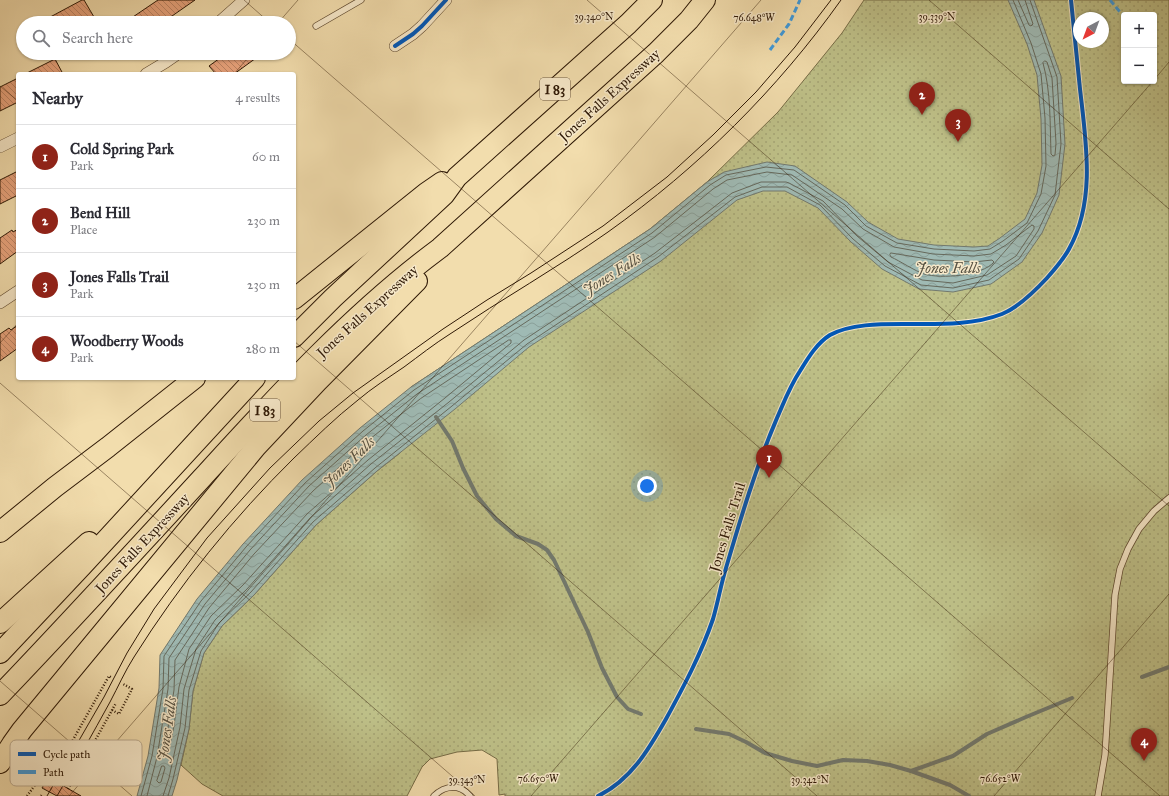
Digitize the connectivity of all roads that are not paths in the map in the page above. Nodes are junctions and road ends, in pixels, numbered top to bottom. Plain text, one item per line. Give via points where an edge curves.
1 (244, 0) edge
2 (361, 0) edge
3 (446, 0) edge
4 (652, 0) edge
5 (705, 0) edge
6 (226, 16) edge
7 (316, 26) dead end
8 (395, 46) dead end
9 (169, 60) edge
10 (149, 72) edge
11 (16, 139) edge
12 (0, 147) edge
13 (457, 177) junction
14 (440, 248) junction
15 (16, 292) edge
16 (296, 297) edge
17 (0, 303) edge
18 (296, 335) edge
19 (296, 377) edge
20 (192, 380) edge
21 (253, 380) edge
22 (293, 380) edge
23 (185, 454) junction
24 (1169, 498) edge
25 (0, 532) edge
26 (0, 623) edge
27 (0, 653) edge
28 (0, 695) edge
29 (15, 740) edge
30 (10, 747) edge
31 (0, 763) edge
32 (434, 796) edge
33 (470, 796) edge
34 (1098, 796) edge

1 - 6 street
2 - 7 lane
3 - 8 street via 422,26
4 - 13 highway, I 83
5 - 14 highway, Jones Falls Expressway / I 83 via 656,53
9 - 10 street
11 - 12 street
13 - 16 highway via 442,182 426,192
13 - 18 highway, I 83 via 444,195
14 - 19 highway, Jones Falls Expressway / I 83 via 410,270
14 - 29 highway via 418,280 256,447
15 - 17 street
20 - 25 highway
21 - 23 highway, Jones Falls Expressway / I 83
22 - 28 highway, Jones Falls Expressway / I 83
23 - 26 highway
23 - 27 highway, Jones Falls Expressway / I 83
24 - 34 lane via 1139,529 1120,569 1115,595 1106,754
30 - 31 highway
32 - 33 lane via 439,791 451,787 464,790

